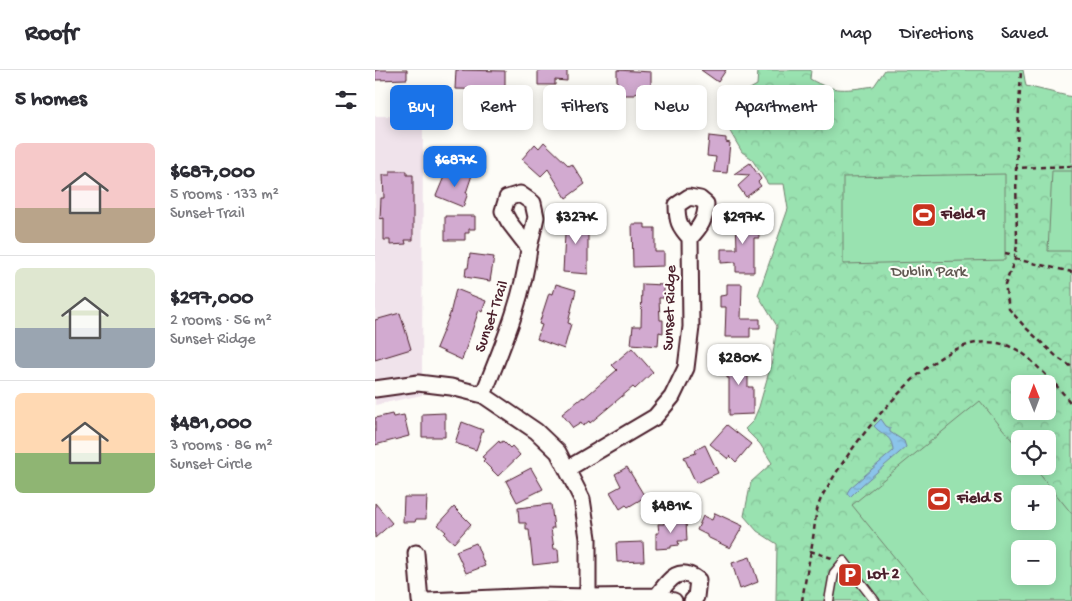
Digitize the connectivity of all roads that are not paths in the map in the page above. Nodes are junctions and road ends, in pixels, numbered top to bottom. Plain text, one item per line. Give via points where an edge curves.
1 (690, 238) dead end
2 (529, 248) dead end
3 (375, 389) edge
4 (483, 395) junction
5 (567, 470) junction
6 (416, 553) dead end
7 (657, 596) junction
8 (588, 599) edge
9 (420, 601) edge
10 (428, 601) edge
11 (675, 601) edge
12 (692, 601) edge
13 (829, 601) edge
14 (875, 601) edge

1 - 5 street, Sunset Ridge via 691,328 686,368 672,397 655,417
2 - 4 street, Sunset Trail via 518,305
3 - 4 street via 418,383
4 - 5 street via 536,430 558,452
5 - 8 street via 582,499 588,538
6 - 9 street
7 - 8 street
7 - 11 street
7 - 12 street via 673,577 690,574 698,580 696,597
8 - 10 street via 541,596
13 - 14 lane via 834,573 844,562

